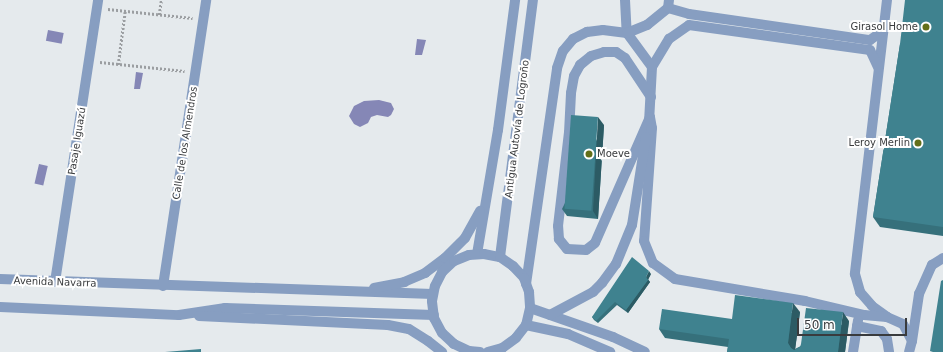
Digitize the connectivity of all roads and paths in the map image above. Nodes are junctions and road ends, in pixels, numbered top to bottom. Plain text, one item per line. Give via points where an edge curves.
1 (161, 0) edge
2 (206, 0) edge
3 (515, 0) edge
4 (533, 0) edge
5 (625, 0) edge
6 (887, 0) edge
7 (98, 4) edge
8 (668, 4) edge
9 (125, 11) junction
10 (159, 15) junction
11 (203, 20) junction
12 (884, 31) junction
13 (627, 33) junction
14 (89, 61) junction
15 (118, 65) junction
16 (652, 67) junction
17 (878, 68) junction
18 (195, 72) junction
19 (651, 97) junction
20 (650, 117) junction
21 (486, 196) junction
22 (476, 254) junction
23 (500, 257) junction
24 (943, 258) edge
25 (0, 279) edge
26 (55, 282) junction
27 (526, 284) junction
28 (163, 286) junction
29 (354, 292) junction
30 (433, 294) junction
31 (0, 307) edge
32 (530, 308) junction
33 (859, 314) junction
34 (179, 315) junction
35 (434, 315) junction
36 (550, 315) junction
37 (887, 317) junction
38 (526, 324) junction
39 (857, 326) junction
40 (912, 341) junction
41 (462, 350) edge
42 (442, 352) edge
43 (480, 352) edge
44 (488, 352) edge
45 (610, 352) edge
46 (645, 352) edge
47 (853, 352) edge
48 (889, 352) edge
49 (909, 352) edge

1 - 10 path
2 - 11 street, Calle de los Almendros
3 - 21 street, Antigua Autovía de Logroño via 498,130
4 - 23 street, Antigua Autovía de Logroño
5 - 13 street
6 - 12 street
7 - 9 path
7 - 14 street, Pasaje Iguazú
8 - 12 street via 689,14 870,40
8 - 13 street via 647,25
9 - 10 path
9 - 15 path
10 - 11 path
11 - 18 street, Calle de los Almendros
12 - 17 street
13 - 16 street
13 - 27 street via 603,30 587,32 573,39 562,51 557,68
14 - 15 path
14 - 26 street, Pasaje Iguazú
15 - 18 path
16 - 17 street via 669,39 689,25 870,50
16 - 19 street
17 - 37 street via 855,274 860,292 872,306
18 - 28 street, Calle de los Almendros
19 - 20 street
19 - 20 street via 625,58 616,52 591,56 580,65 574,76 571,93 558,226 559,239 567,249 586,250 595,244
20 - 33 street via 652,128 644,241 653,263 675,279
20 - 36 street via 632,225 616,264 593,292
21 - 22 street, Antigua Autovía de Logroño
21 - 29 street via 477,219 465,238 425,273 404,282
22 - 23 street
22 - 30 street via 454,261 442,272
23 - 27 street via 513,266
24 - 40 street via 932,265 919,294
25 - 26 street, Avenida Navarra
26 - 28 street, Avenida Navarra
27 - 32 street
28 - 29 street, Avenida Navarra
29 - 30 street
30 - 35 street
31 - 34 street
32 - 36 street
32 - 38 street
33 - 37 street
33 - 39 street
34 - 35 street via 225,308
34 - 42 street via 388,325 409,329
35 - 41 street via 442,333
36 - 46 street via 613,337
37 - 40 street via 903,324
38 - 44 street via 516,338 502,348
38 - 45 street via 568,334
39 - 47 street
39 - 48 street via 880,331 887,339
40 - 49 street
41 - 43 street

